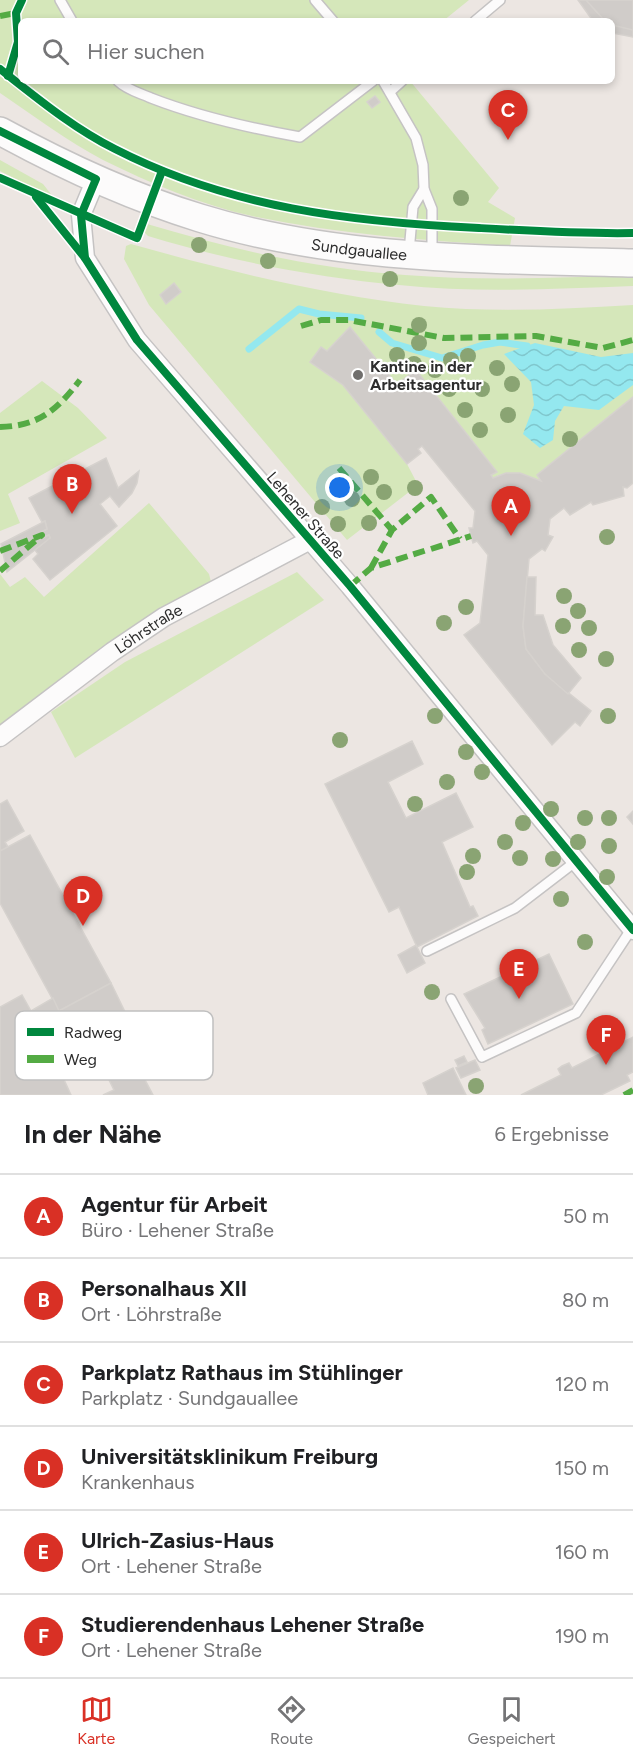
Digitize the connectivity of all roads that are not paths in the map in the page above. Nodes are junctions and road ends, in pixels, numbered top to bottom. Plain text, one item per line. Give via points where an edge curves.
1 (60, 0) edge
2 (315, 0) edge
3 (500, 0) edge
4 (70, 18) edge
5 (330, 18) edge
6 (479, 18) edge
7 (121, 84) edge
8 (369, 84) edge
9 (385, 84) edge
10 (399, 84) edge
11 (391, 91) junction
12 (0, 131) edge
13 (96, 179) junction
14 (424, 189) junction
15 (420, 255) junction
16 (633, 263) edge
17 (310, 540) junction
18 (0, 737) edge
19 (575, 862) junction
20 (632, 929) edge
21 (427, 951) dead end
22 (451, 999) dead end

1 - 4 lane
2 - 5 lane
3 - 6 lane
7 - 8 lane via 229,124 300,136
9 - 11 lane
10 - 11 lane
11 - 14 lane via 416,138
12 - 13 street
13 - 15 street, Sundgauallee via 201,219 289,239
13 - 17 street, Lehener Straße via 81,215 85,258 136,340
14 - 15 lane via 432,209
14 - 15 lane via 413,207
15 - 16 street, Sundgauallee
17 - 18 street, Löhrstraße via 164,617
17 - 19 street, Lehener Straße
19 - 20 street, Lehener Straße
19 - 21 lane via 515,908
20 - 22 lane via 576,1013 482,1057

